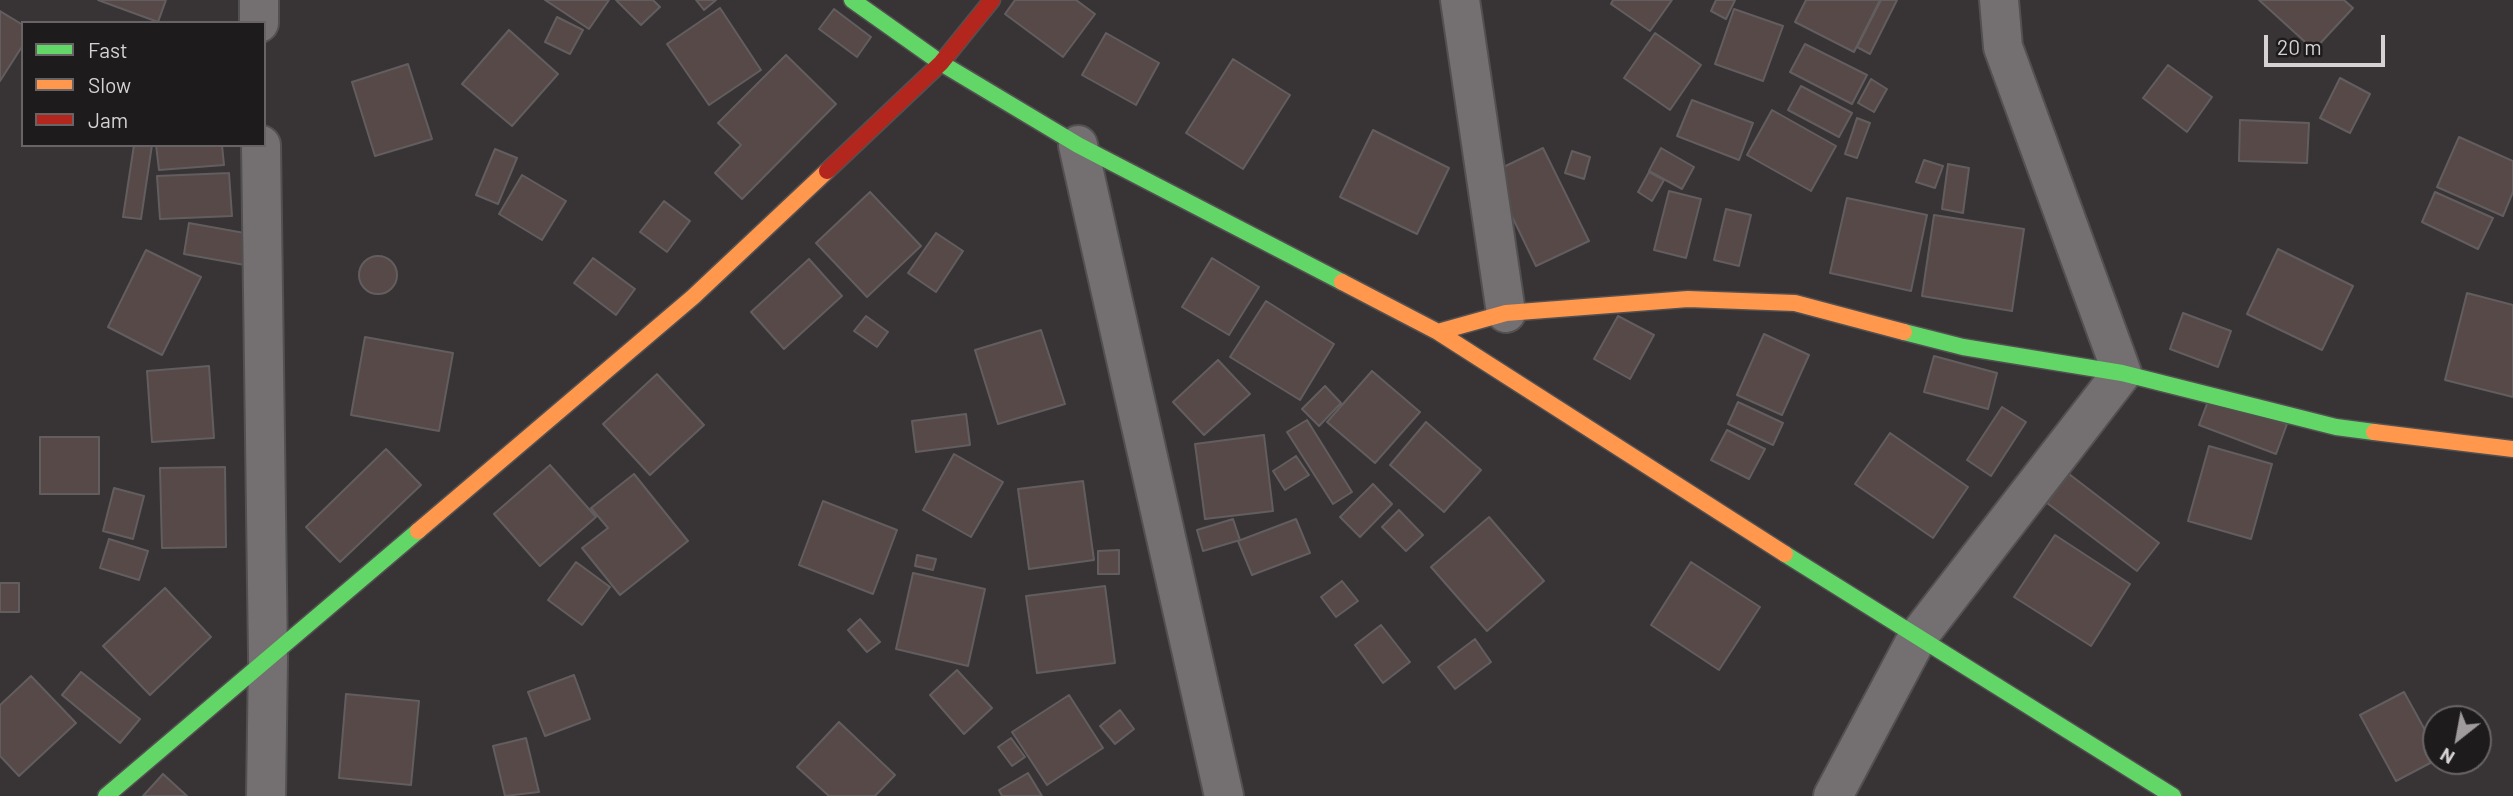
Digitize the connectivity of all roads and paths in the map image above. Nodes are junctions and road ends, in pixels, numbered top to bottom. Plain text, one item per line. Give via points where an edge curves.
1 (259, 0) edge
2 (852, 0) edge
3 (992, 0) edge
4 (1460, 0) edge
5 (1999, 0) edge
6 (260, 21) edge
7 (941, 63) junction
8 (1078, 145) junction
9 (261, 147) edge
10 (1506, 313) junction
11 (1438, 332) junction
12 (2122, 373) junction
13 (2513, 449) edge
14 (1917, 638) junction
15 (268, 658) junction
16 (106, 796) edge
17 (266, 796) edge
18 (1224, 796) edge
19 (1833, 796) edge
20 (2173, 796) edge

1 - 6 street
2 - 7 street
3 - 7 street
4 - 10 street
5 - 12 street via 2003,47
7 - 8 street
7 - 15 street via 693,297
8 - 11 street
8 - 18 street
9 - 15 street
10 - 11 street
10 - 12 street via 1688,299 1795,303 1963,347
11 - 14 street
12 - 13 street via 2336,427
12 - 14 street
14 - 19 street
14 - 20 street
15 - 16 street
15 - 17 street

